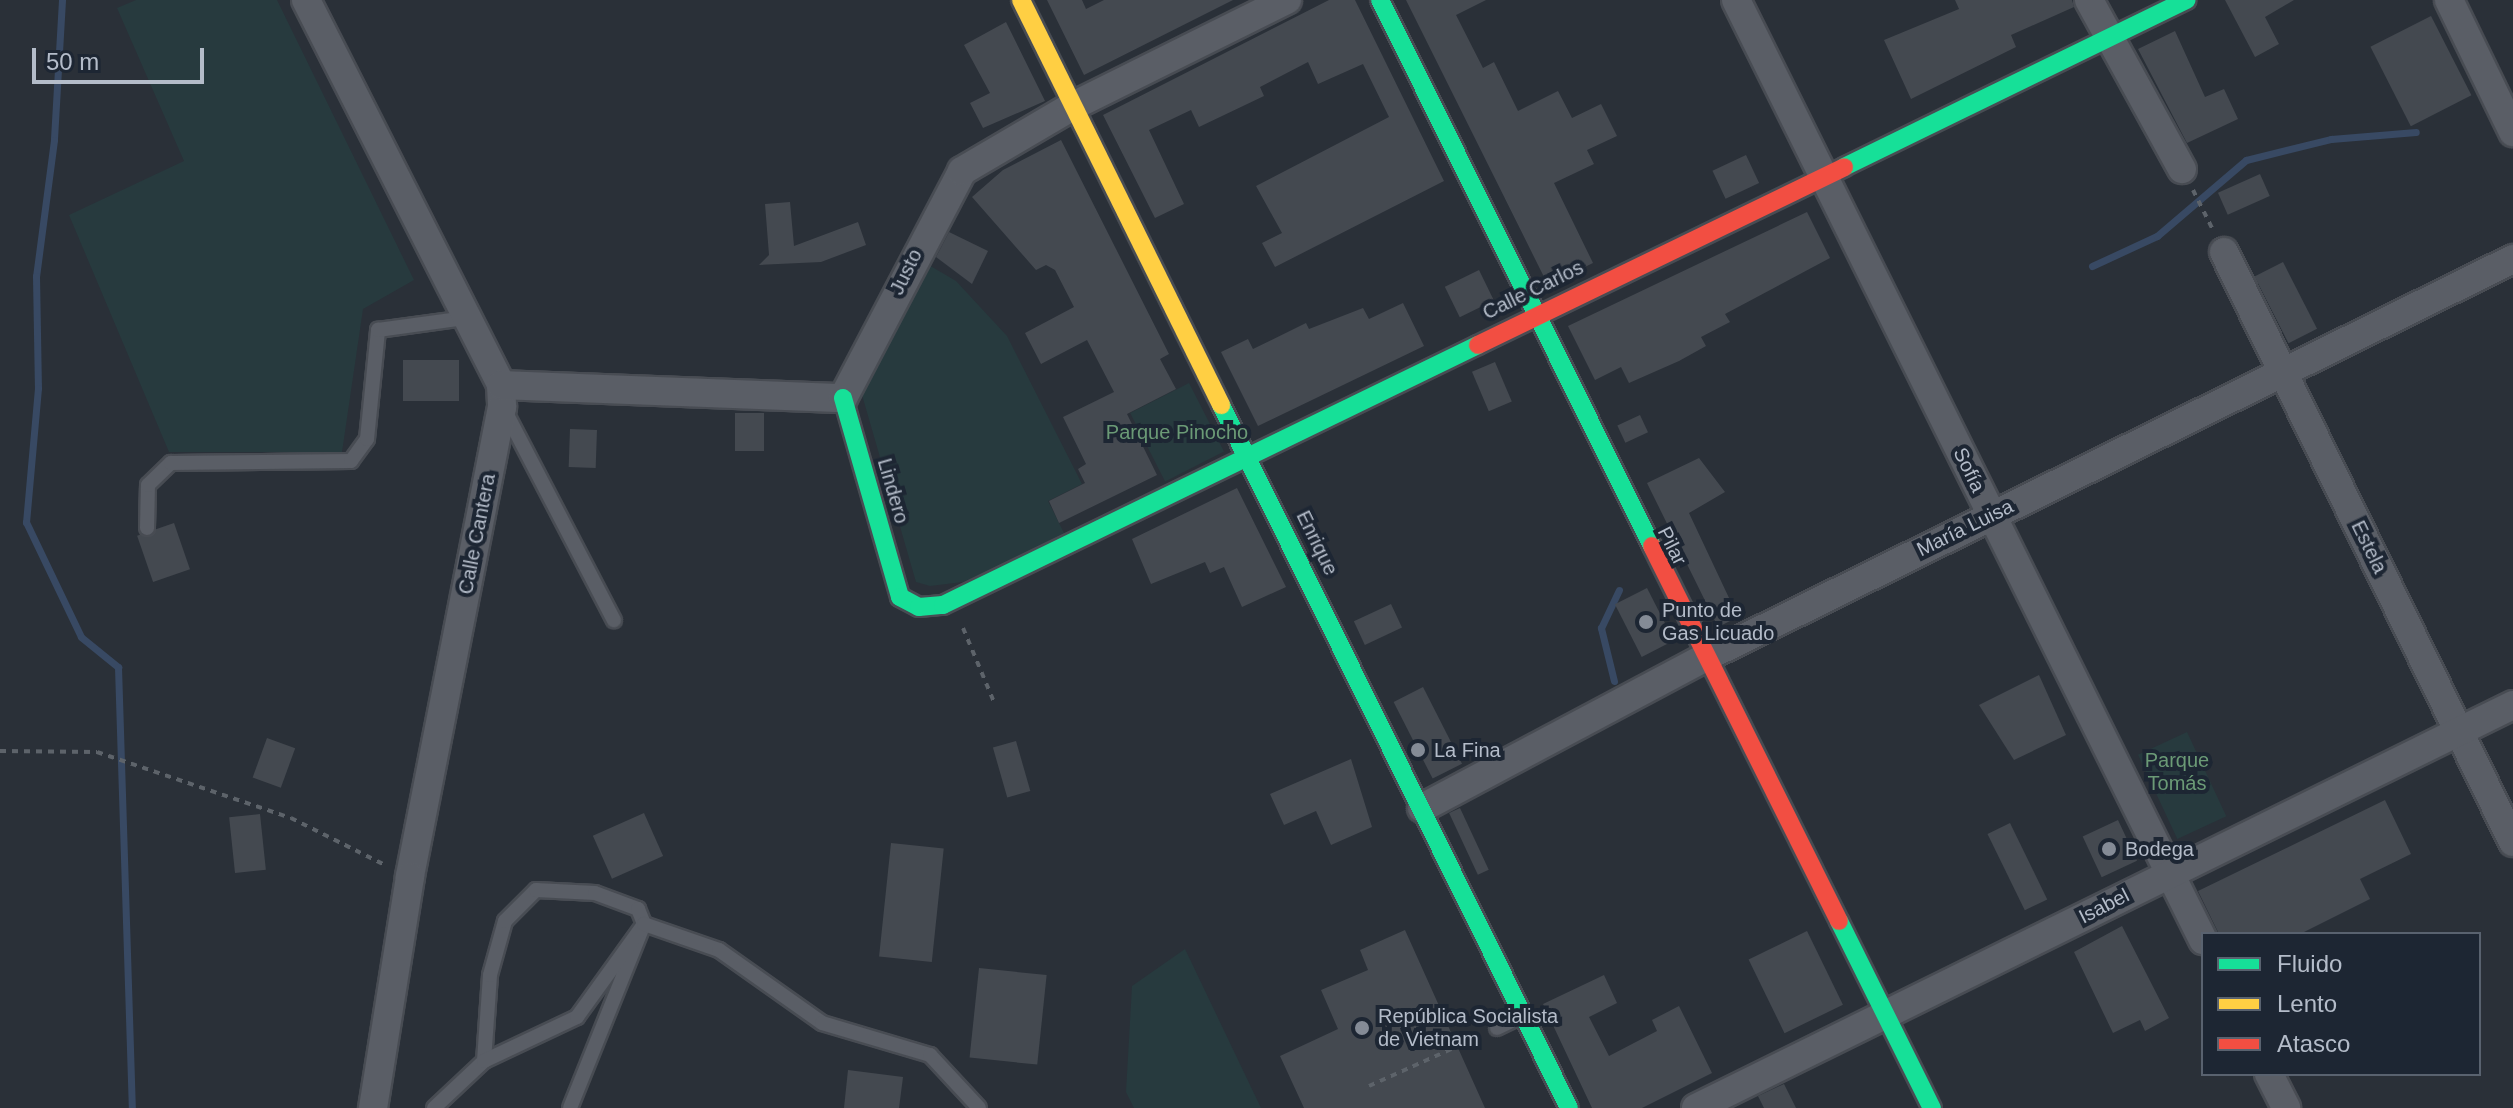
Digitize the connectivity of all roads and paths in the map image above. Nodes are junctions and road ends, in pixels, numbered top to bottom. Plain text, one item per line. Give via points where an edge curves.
1 (306, 0) edge
2 (1021, 0) edge
3 (1287, 0) edge
4 (1380, 0) edge
5 (1736, 0) edge
6 (2089, 0) edge
7 (2187, 0) edge
8 (2449, 0) edge
9 (2109, 40) junction
10 (1073, 106) junction
11 (2510, 126) edge
12 (2182, 169) dead end
13 (1824, 174) junction
14 (2195, 194) dead end
15 (2201, 207) dead end
16 (2224, 252) dead end
17 (2513, 259) edge
18 (1532, 314) junction
19 (466, 318) junction
20 (2283, 371) junction
21 (502, 396) junction
22 (843, 398) junction
23 (1250, 457) junction
24 (1991, 515) junction
25 (147, 528) dead end
26 (900, 597) joint
27 (952, 600) junction
28 (614, 620) dead end
29 (1706, 657) junction
30 (994, 702) dead end
31 (2513, 705) edge
32 (2460, 733) junction
33 (0, 751) edge
34 (1422, 808) junction
35 (2513, 842) edge
36 (2170, 873) junction
37 (410, 877) junction
38 (644, 924) junction
39 (2201, 936) edge
40 (1524, 1016) junction
41 (1888, 1018) junction
42 (1497, 1028) joint
43 (484, 1061) junction
44 (2270, 1076) edge
45 (1369, 1086) dead end
46 (373, 1108) edge
47 (434, 1108) edge
48 (570, 1108) edge
49 (979, 1108) edge
50 (1569, 1108) edge
51 (1696, 1108) edge
52 (1932, 1108) edge
53 (2286, 1108) edge

1 - 19 street
2 - 10 street, Enrique
3 - 10 street, Justo
4 - 18 street, Pilar
5 - 13 street, Sofía
6 - 9 street
7 - 9 street, Calle Carlos
8 - 11 street
9 - 12 street
9 - 13 street, Calle Carlos
10 - 22 street, Justo via 977,159 949,185
10 - 23 street, Enrique
13 - 18 street, Calle Carlos
13 - 24 street, Sofía
14 - 15 path
16 - 20 street, Estela
17 - 20 street, María Luisa
18 - 23 street, Calle Carlos
18 - 29 street, Pilar
19 - 21 street
19 - 25 lane via 378,330 367,439 351,461 171,463 148,485
20 - 24 street, María Luisa
20 - 32 street, Estela
21 - 22 street
21 - 28 lane
21 - 37 street, Calle Cantera
22 - 26 street, Lindero
23 - 27 street, Calle Carlos
23 - 34 street, Enrique
24 - 29 street, María Luisa
24 - 36 street, Sofía
26 - 27 street, Calle Carlos via 919,607
27 - 30 path
29 - 34 street, María Luisa
29 - 41 street, Pilar
31 - 32 street, Isabel
32 - 35 street, Estela
32 - 36 street, Isabel
33 - 37 path via 97,752 291,818
34 - 40 street, Enrique
36 - 39 street, Sofía
36 - 41 street, Isabel
37 - 46 street, Calle Cantera
38 - 43 lane via 577,1017
38 - 43 lane via 638,909 595,893 536,890 505,921 490,975
38 - 48 lane
38 - 49 lane via 719,950 822,1023 930,1055
40 - 42 lane
40 - 50 street, Enrique
41 - 51 street, Isabel
41 - 52 street, Pilar
42 - 45 path
43 - 47 lane
44 - 53 street

